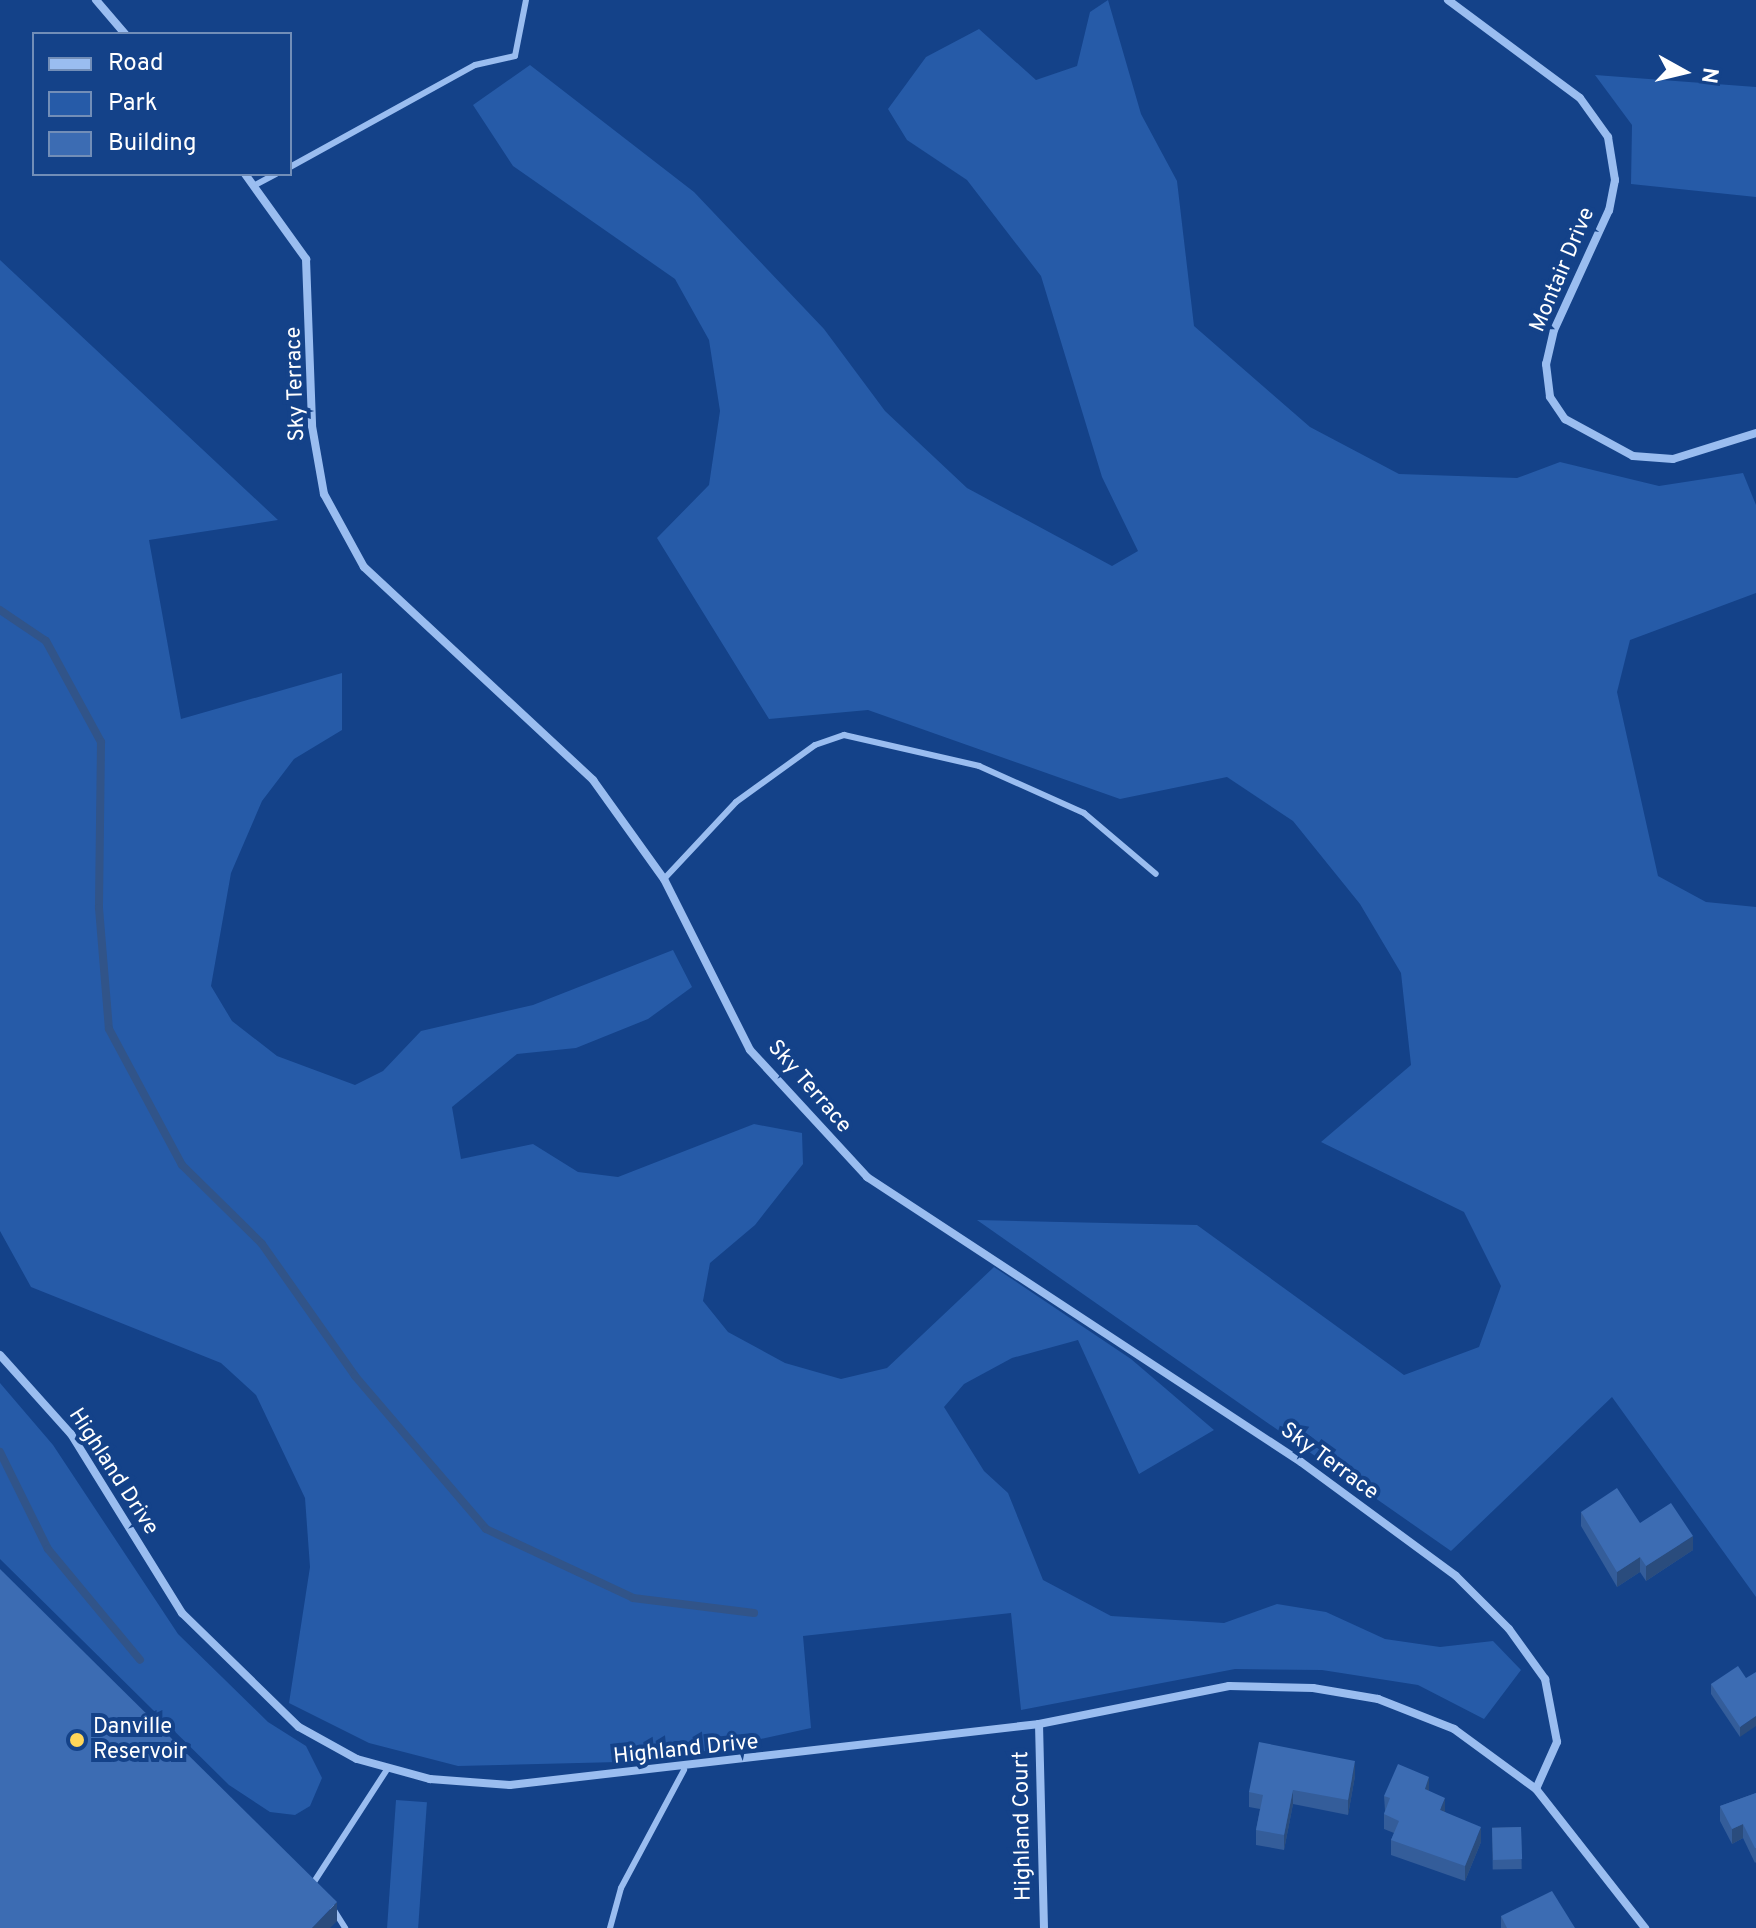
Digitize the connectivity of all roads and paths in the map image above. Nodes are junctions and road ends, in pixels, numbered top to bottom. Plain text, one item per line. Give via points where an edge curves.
1 (96, 0) edge
2 (526, 0) edge
3 (1448, 0) edge
4 (123, 32) edge
5 (292, 166) edge
6 (247, 176) edge
7 (272, 176) edge
8 (255, 185) junction
9 (1756, 433) edge
10 (1156, 874) dead end
11 (664, 879) junction
12 (0, 1355) edge
13 (1039, 1724) junction
14 (388, 1768) junction
15 (684, 1770) junction
16 (1536, 1789) junction
17 (300, 1876) edge
18 (310, 1890) junction
19 (345, 1928) edge
20 (610, 1928) edge
21 (1044, 1928) edge
22 (1645, 1928) edge

1 - 4 street
2 - 5 lane via 515,56 475,65
3 - 9 street, Montair Drive via 1580,98 1608,137 1615,180 1609,210 1554,330 1546,364 1550,397 1565,419 1633,456 1673,459
6 - 8 street, Sky Terrace
7 - 8 lane
8 - 11 street, Sky Terrace via 306,259 324,494 364,567 593,780
10 - 11 lane via 1084,813 979,766 844,735 815,745 736,802
11 - 16 street, Sky Terrace via 750,1050 867,1177 1301,1462 1456,1576 1509,1629 1545,1679 1557,1742
12 - 14 street, Highland Drive via 71,1434 182,1613 229,1666 299,1727
13 - 15 street, Highland Drive
13 - 16 street, Highland Drive via 1229,1686 1313,1688 1378,1699 1454,1729
13 - 21 street, Highland Court
14 - 15 street, Highland Drive via 510,1785
14 - 18 lane
15 - 20 lane via 621,1888
16 - 22 street, Highland Drive
17 - 18 lane
18 - 19 lane via 349,1924

